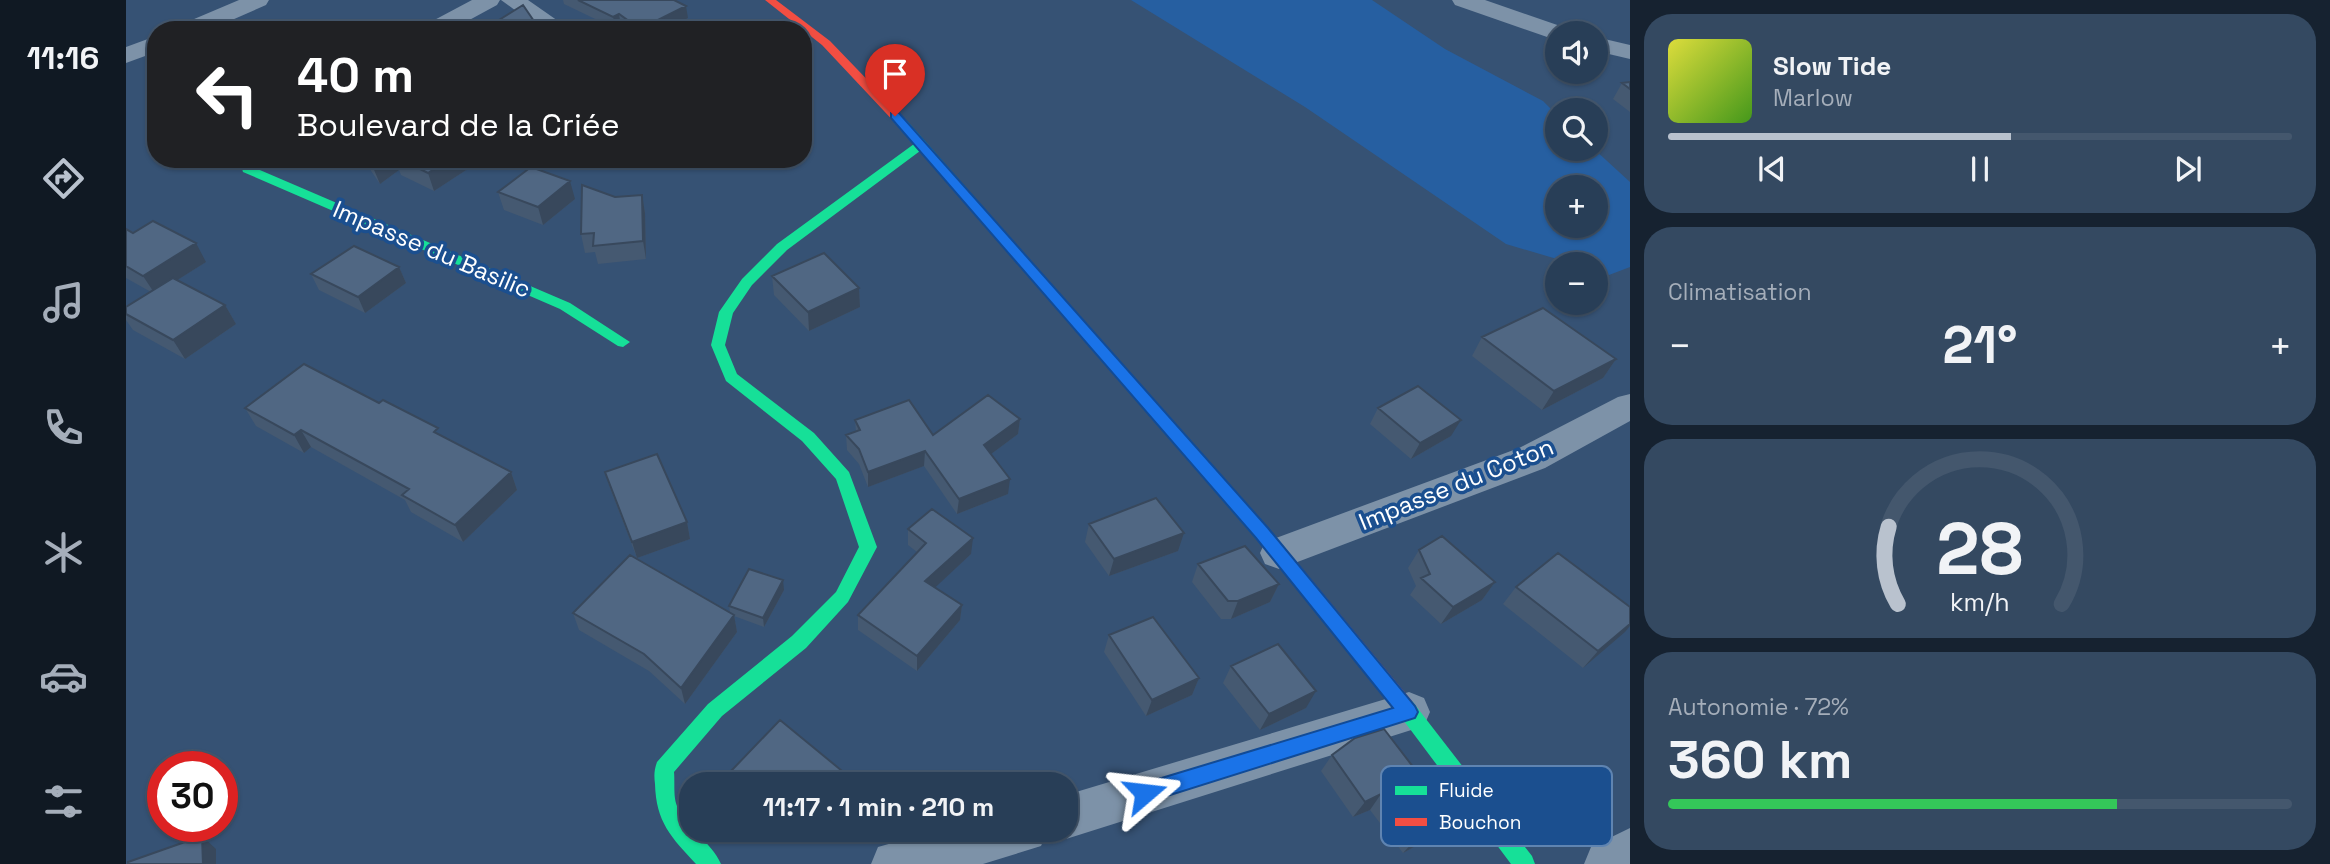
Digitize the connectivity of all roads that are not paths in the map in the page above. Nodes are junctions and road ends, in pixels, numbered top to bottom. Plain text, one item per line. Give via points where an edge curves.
1 (258, 0) edge
2 (489, 0) edge
3 (512, 0) edge
4 (770, 0) edge
5 (1463, 0) edge
6 (209, 21) edge
7 (450, 21) edge
8 (545, 21) edge
9 (798, 21) edge
10 (1545, 28) edge
11 (812, 32) edge
12 (147, 47) edge
13 (1608, 47) edge
14 (1630, 52) edge
15 (126, 56) edge
16 (921, 144) junction
17 (247, 168) edge
18 (623, 342) dead end
19 (1630, 406) edge
20 (1279, 553) junction
21 (1409, 712) junction
22 (1450, 766) edge
23 (1078, 813) edge
24 (979, 842) edge
25 (1510, 846) edge
26 (1630, 851) edge
27 (710, 864) edge
28 (895, 864) edge
29 (1524, 864) edge
30 (1608, 864) edge

1 - 6 street
2 - 7 street
3 - 8 street
4 - 9 street
5 - 10 street
11 - 16 street
12 - 15 street
13 - 14 street
16 - 20 street
16 - 27 street via 782,247 747,282 726,312 718,345 731,377 808,437 843,476 868,547 842,597 799,642 715,710 664,769 666,808
17 - 18 street, Impasse du Basilic via 565,306
19 - 20 street, Impasse du Coton via 1532,458
20 - 21 street
21 - 22 street
21 - 23 street
24 - 28 street
25 - 29 street
26 - 30 street

